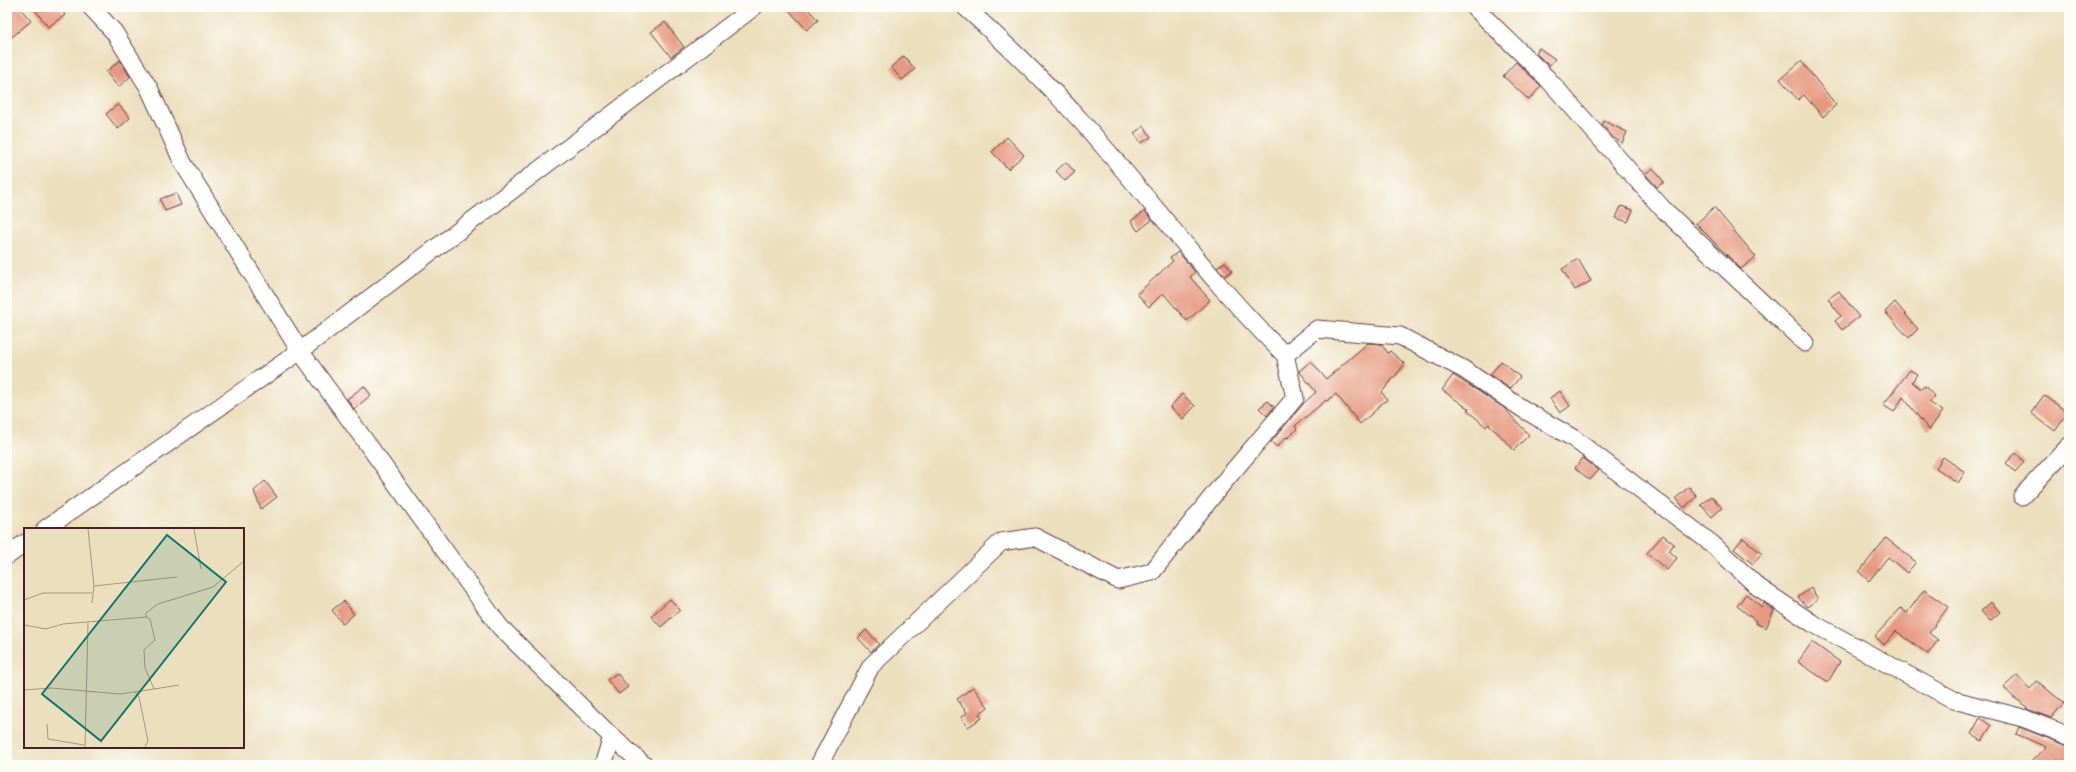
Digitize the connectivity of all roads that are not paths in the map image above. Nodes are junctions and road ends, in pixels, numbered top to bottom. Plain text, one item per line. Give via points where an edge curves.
1 (91, 7) edge
2 (754, 7) edge
3 (965, 7) edge
4 (1474, 7) edge
5 (1805, 343) dead end
6 (300, 351) junction
7 (1285, 355) junction
8 (2069, 446) edge
9 (2022, 496) dead end
10 (46, 528) edge
11 (24, 544) edge
12 (7, 556) edge
13 (2069, 736) edge
14 (612, 737) junction
15 (603, 765) edge
16 (644, 765) edge
17 (819, 765) edge

1 - 6 street via 114,32 149,88 183,163
2 - 6 street
3 - 7 street via 1028,63 1082,122 1250,321
4 - 5 street via 1546,77 1662,208
6 - 10 street
6 - 14 street via 500,627
7 - 13 street via 1317,329 1400,336 1463,370 1573,438 1711,543 1758,587 1812,623 1954,700 2023,718
7 - 17 street via 1295,398 1152,572 1118,580 1036,537 1001,542 870,666
8 - 9 street
11 - 12 street
14 - 15 street
14 - 16 street

